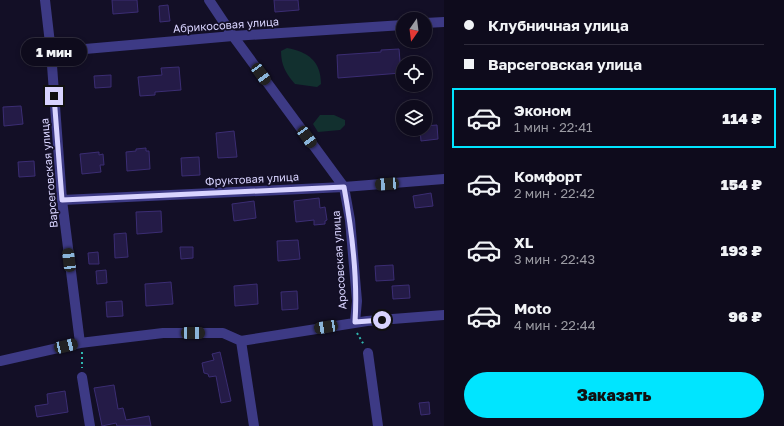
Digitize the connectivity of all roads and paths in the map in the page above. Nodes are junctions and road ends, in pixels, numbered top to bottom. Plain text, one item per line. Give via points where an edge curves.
1 (45, 0) edge
2 (208, 0) edge
3 (444, 22) edge
4 (432, 23) edge
5 (396, 25) edge
6 (233, 36) junction
7 (51, 52) junction
8 (444, 179) edge
9 (344, 187) junction
10 (62, 200) junction
11 (444, 315) edge
12 (355, 322) junction
13 (241, 341) junction
14 (80, 343) junction
15 (368, 353) joint
16 (0, 361) edge
17 (82, 377) joint
18 (90, 426) edge
19 (254, 426) edge
20 (378, 426) edge

1 - 7 street, Варсеговская улица
2 - 6 street, Аросовская улица
3 - 4 street
5 - 6 street, Абрикосовая улица
6 - 7 street, Абрикосовая улица
6 - 9 street, Аросовская улица
7 - 10 street, Варсеговская улица
8 - 9 street, Фруктовая улица
9 - 10 street, Фруктовая улица
9 - 12 street, Аросовская улица via 350,220 357,301
10 - 14 street, Варсеговская улица
11 - 12 street
12 - 13 street
12 - 15 path via 357,335
13 - 14 street via 222,333 164,333
13 - 19 street
14 - 16 street
14 - 17 path
15 - 20 street
17 - 18 street

